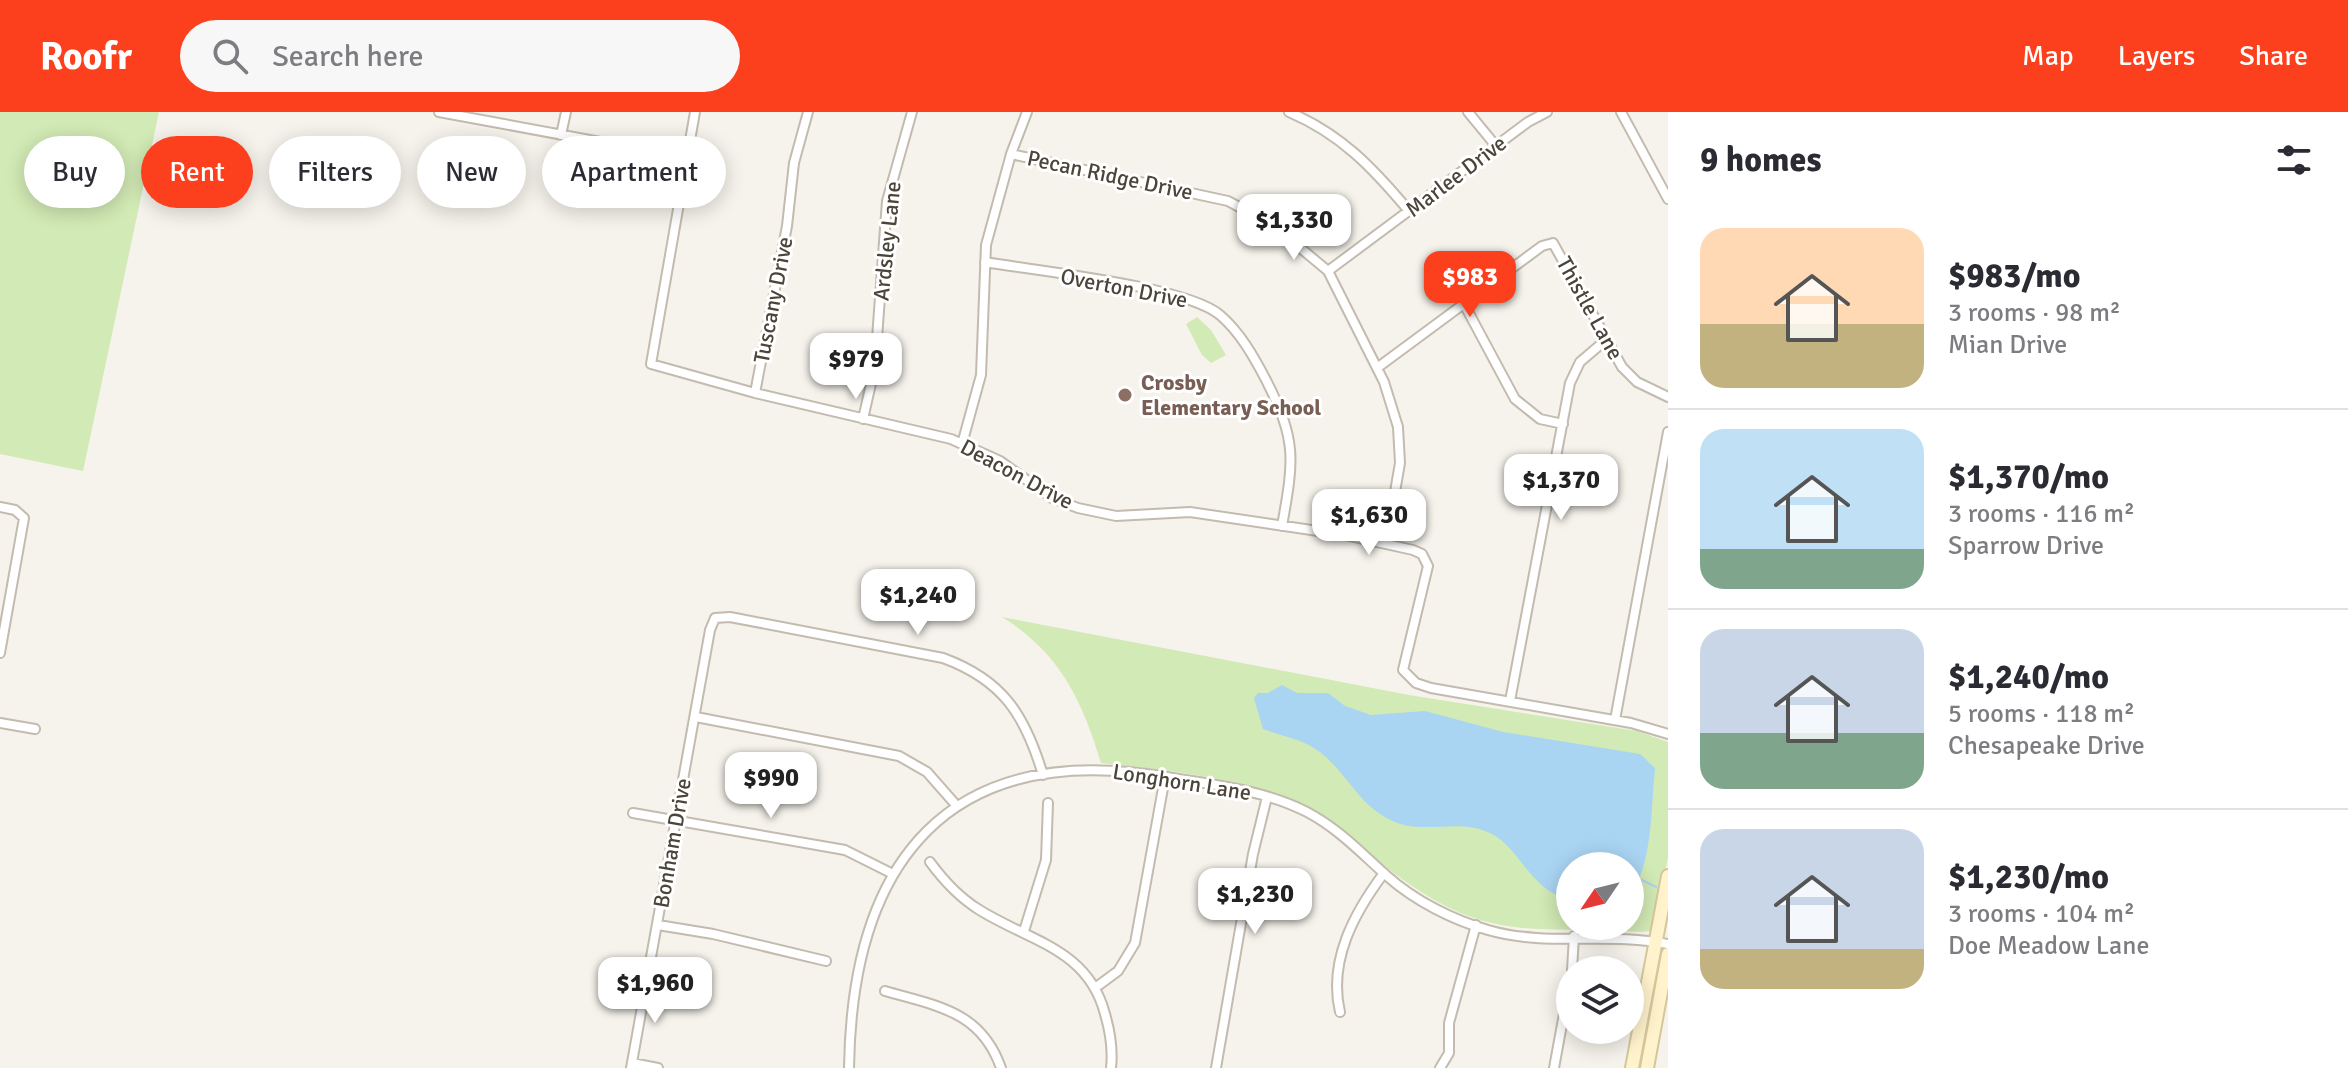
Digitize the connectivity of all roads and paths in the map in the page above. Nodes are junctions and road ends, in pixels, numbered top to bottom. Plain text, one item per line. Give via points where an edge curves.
1 (439, 112) edge
2 (566, 112) edge
3 (695, 112) edge
4 (808, 112) edge
5 (912, 112) edge
6 (1027, 112) edge
7 (1289, 112) edge
8 (1468, 112) edge
9 (1547, 112) edge
10 (1621, 112) edge
11 (468, 115) edge
12 (561, 135) junction
13 (566, 136) edge
14 (691, 136) edge
15 (1496, 146) junction
16 (1011, 154) junction
17 (1668, 199) edge
18 (678, 208) edge
19 (1409, 211) junction
20 (985, 262) junction
21 (1328, 271) junction
22 (1464, 304) junction
23 (1607, 339) junction
24 (1377, 368) junction
25 (755, 393) junction
26 (1668, 397) edge
27 (863, 419) junction
28 (1563, 424) junction
29 (1668, 432) edge
30 (962, 444) junction
31 (0, 507) edge
32 (1282, 526) junction
33 (1386, 544) junction
34 (0, 653) edge
35 (1510, 701) junction
36 (696, 717) junction
37 (1615, 720) junction
38 (0, 723) edge
39 (35, 729) dead end
40 (1668, 734) edge
41 (1043, 775) junction
42 (1165, 777) junction
43 (1267, 797) junction
44 (1048, 803) dead end
45 (956, 805) junction
46 (633, 813) dead end
47 (676, 819) junction
48 (930, 862) dead end
49 (891, 873) junction
50 (1384, 873) junction
51 (1668, 876) edge
52 (658, 925) junction
53 (1476, 925) junction
54 (1024, 931) junction
55 (1556, 937) edge
56 (1624, 940) edge
57 (1662, 943) edge
58 (1668, 954) edge
59 (826, 961) dead end
60 (1095, 988) junction
61 (885, 991) dead end
62 (1340, 1012) dead end
63 (1558, 1044) edge
64 (631, 1066) edge
65 (658, 1068) edge
66 (849, 1068) edge
67 (1001, 1068) edge
68 (1111, 1068) edge
69 (1216, 1068) edge
70 (1440, 1068) edge
71 (1554, 1068) edge
72 (1632, 1068) edge
73 (1647, 1068) edge

1 - 11 street
2 - 12 street
3 - 14 street
4 - 25 street, Tuscany Drive via 794,163
5 - 27 street, Ardsley Lane via 887,201 875,366
6 - 16 street
7 - 19 street via 1356,151
8 - 15 street
9 - 15 street, Marlee Drive
10 - 17 street
11 - 12 street
12 - 13 street
15 - 19 street, Marlee Drive
16 - 20 street
16 - 21 street, Pecan Ridge Drive via 1228,201 1274,226
18 - 25 street, Deacon Drive via 651,364
19 - 21 street, Marlee Drive
20 - 30 street via 981,375
20 - 32 street, Overton Drive via 1183,296 1220,315 1258,364 1286,421 1293,457
21 - 24 street, Pecan Ridge Drive
22 - 23 street, Thistle Lane via 1553,243
22 - 24 street
22 - 28 street via 1515,399 1540,419
23 - 26 street, Thistle Lane via 1628,375
23 - 28 street via 1578,364
24 - 33 street, Pecan Ridge Drive via 1398,427 1400,463
25 - 27 street, Deacon Drive
27 - 30 street, Deacon Drive
28 - 35 street
29 - 37 street
30 - 32 street, Deacon Drive via 1078,508 1116,516 1190,512
31 - 34 street via 21,513 23,534
32 - 33 street, Deacon Drive
33 - 35 street, Deacon Drive via 1427,559 1403,670 1408,677 1431,688
35 - 37 street, Deacon Drive
36 - 41 street, Bonham Drive via 710,630 715,618 730,617 965,666 1014,708 1027,727
36 - 45 street via 899,756 927,772
36 - 47 street, Bonham Drive
37 - 40 street, Deacon Drive
38 - 39 street
41 - 42 street, Longhorn Lane via 1118,768
41 - 45 street, Longhorn Lane via 989,789
42 - 43 street, Longhorn Lane
42 - 60 street via 1138,932 1125,963
43 - 50 street, Longhorn Lane via 1307,812 1348,838
43 - 69 street
44 - 54 street via 1046,860
45 - 49 street, Longhorn Lane via 919,836
46 - 47 street
47 - 49 street via 845,850
47 - 52 street, Bonham Drive
48 - 54 street via 963,899
49 - 66 street, Longhorn Lane via 865,945
50 - 53 street, Longhorn Lane via 1447,914
50 - 62 street via 1357,914 1338,960 1335,990
51 - 57 main road
52 - 59 street
52 - 64 street, Bonham Drive
53 - 55 street, Longhorn Lane via 1534,939
53 - 70 street via 1449,1023 1449,1053
54 - 60 street via 1069,957
56 - 57 street, Longhorn Lane
57 - 72 main road
58 - 73 main road
60 - 68 street via 1109,1029
61 - 67 street via 942,1007 973,1023 988,1039
63 - 71 street
64 - 65 street

